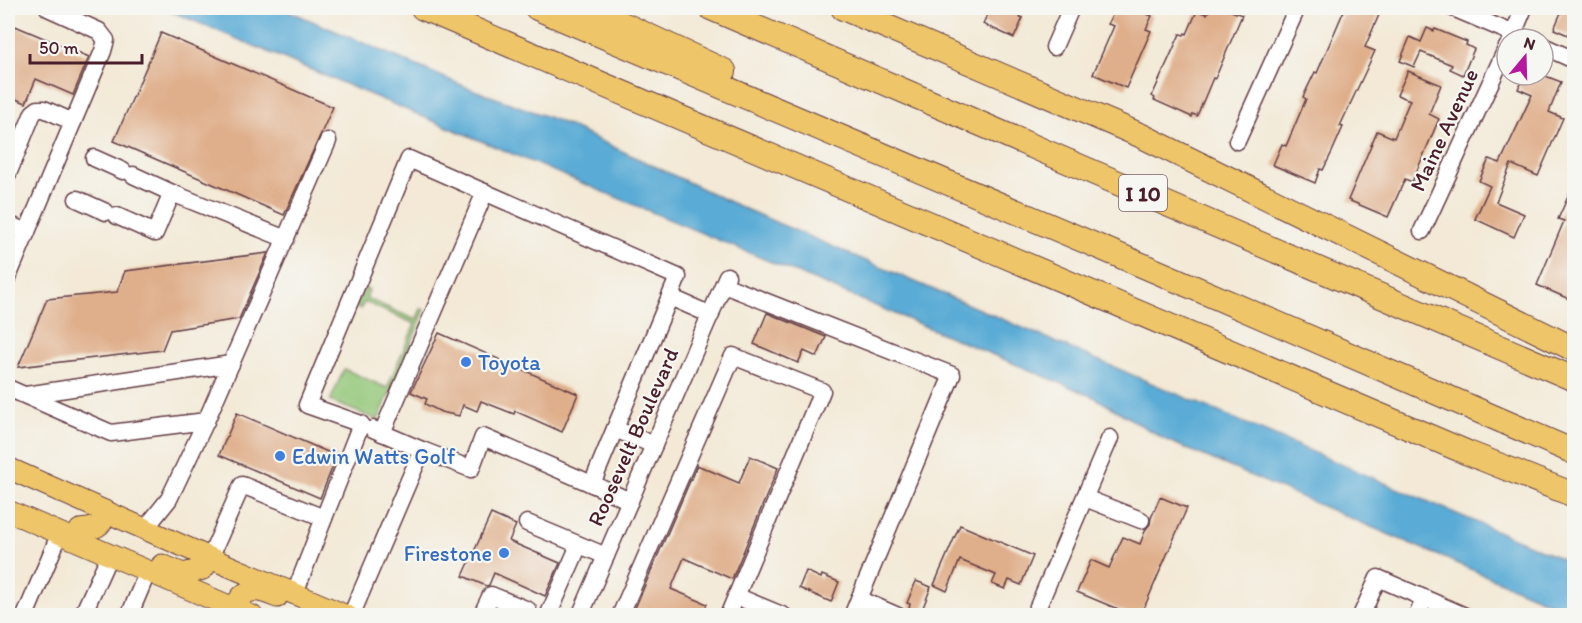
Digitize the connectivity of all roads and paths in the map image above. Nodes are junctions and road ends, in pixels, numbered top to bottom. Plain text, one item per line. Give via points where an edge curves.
1 (48, 8) edge
2 (423, 8) edge
3 (537, 8) edge
4 (588, 8) edge
5 (711, 8) edge
6 (843, 8) edge
7 (1071, 8) edge
8 (1298, 8) edge
9 (1453, 8) edge
10 (1524, 8) edge
11 (1518, 27) edge
12 (1495, 30) edge
13 (1054, 47) dead end
14 (1555, 51) edge
15 (1575, 60) edge
16 (1495, 79) edge
17 (74, 122) junction
18 (328, 141) dead end
19 (1237, 141) dead end
20 (94, 158) dead end
21 (8, 174) edge
22 (485, 192) junction
23 (172, 193) junction
24 (77, 199) dead end
25 (8, 224) edge
26 (1422, 231) dead end
27 (27, 232) junction
28 (286, 239) junction
29 (1158, 272) junction
30 (8, 278) edge
31 (670, 297) junction
32 (711, 315) junction
33 (1575, 349) edge
34 (231, 364) junction
35 (1575, 379) edge
36 (8, 387) edge
37 (25, 395) junction
38 (206, 421) junction
39 (361, 424) junction
40 (615, 429) junction
41 (382, 433) junction
42 (1110, 438) dead end
43 (654, 445) junction
44 (422, 450) junction
45 (1575, 452) edge
46 (8, 468) edge
47 (592, 484) junction
48 (1575, 495) edge
49 (8, 498) edge
50 (1085, 498) junction
51 (630, 501) junction
52 (8, 511) edge
53 (108, 512) junction
54 (324, 518) junction
55 (1141, 520) dead end
56 (527, 523) dead end
57 (145, 529) junction
58 (70, 531) junction
59 (579, 544) junction
60 (110, 554) junction
61 (606, 556) junction
62 (210, 558) junction
63 (148, 571) junction
64 (295, 593) junction
65 (736, 596) junction
66 (1424, 598) junction
67 (859, 599) junction
68 (243, 612) edge
69 (532, 614) edge
70 (25, 615) edge
71 (81, 615) edge
72 (129, 615) edge
73 (319, 615) edge
74 (346, 615) edge
75 (351, 615) edge
76 (482, 615) edge
77 (548, 615) edge
78 (580, 615) edge
79 (620, 615) edge
80 (728, 615) edge
81 (784, 615) edge
82 (852, 615) edge
83 (898, 615) edge
84 (1034, 615) edge
85 (1361, 615) edge
86 (1417, 615) edge
87 (1465, 615) edge

1 - 17 street via 99,31 106,39
2 - 48 highway
3 - 29 highway
4 - 29 highway
5 - 35 highway, I 10
6 - 33 highway via 1142,136
7 - 13 street
8 - 19 street
9 - 12 street
10 - 11 street, Maine Avenue
14 - 15 street
16 - 26 street, Maine Avenue
17 - 21 street via 38,109
17 - 27 street
18 - 28 street
20 - 23 street
22 - 31 street via 678,277
22 - 39 street via 409,159 307,405
22 - 41 street
23 - 24 street via 155,233
23 - 28 street
25 - 27 street
27 - 30 street
28 - 34 street
29 - 45 highway
31 - 32 street
31 - 40 street
32 - 43 street, Roosevelt Boulevard
32 - 67 street, Roosevelt Boulevard via 726,281 952,375
34 - 37 street
34 - 38 street
36 - 37 street
37 - 38 street via 111,433
38 - 57 street via 170,499
39 - 41 street
39 - 54 street
40 - 43 street
40 - 47 street
41 - 44 street
42 - 50 street
43 - 51 street, Roosevelt Boulevard
44 - 47 street via 471,469 483,437
44 - 75 street
46 - 53 main road
47 - 51 street
49 - 58 main road
50 - 55 street
50 - 84 street
51 - 61 street, Roosevelt Boulevard
52 - 58 main road
53 - 57 main road
53 - 58 main road via 100,525 92,529
54 - 62 street via 242,485
54 - 64 street
56 - 59 street
57 - 62 main road
58 - 60 main road
58 - 62 main road via 183,574 204,569
58 - 70 street
59 - 61 street
59 - 77 street
60 - 63 main road
60 - 71 street
61 - 78 street, Roosevelt Boulevard
62 - 64 main road
63 - 68 main road
63 - 72 street
64 - 74 main road
65 - 79 street via 822,392 733,356
65 - 80 street
65 - 81 street
66 - 85 street via 1378,578
66 - 86 street
66 - 87 street
67 - 82 street
67 - 83 street
68 - 73 main road via 239,599 252,591 263,591
69 - 76 street via 491,595

